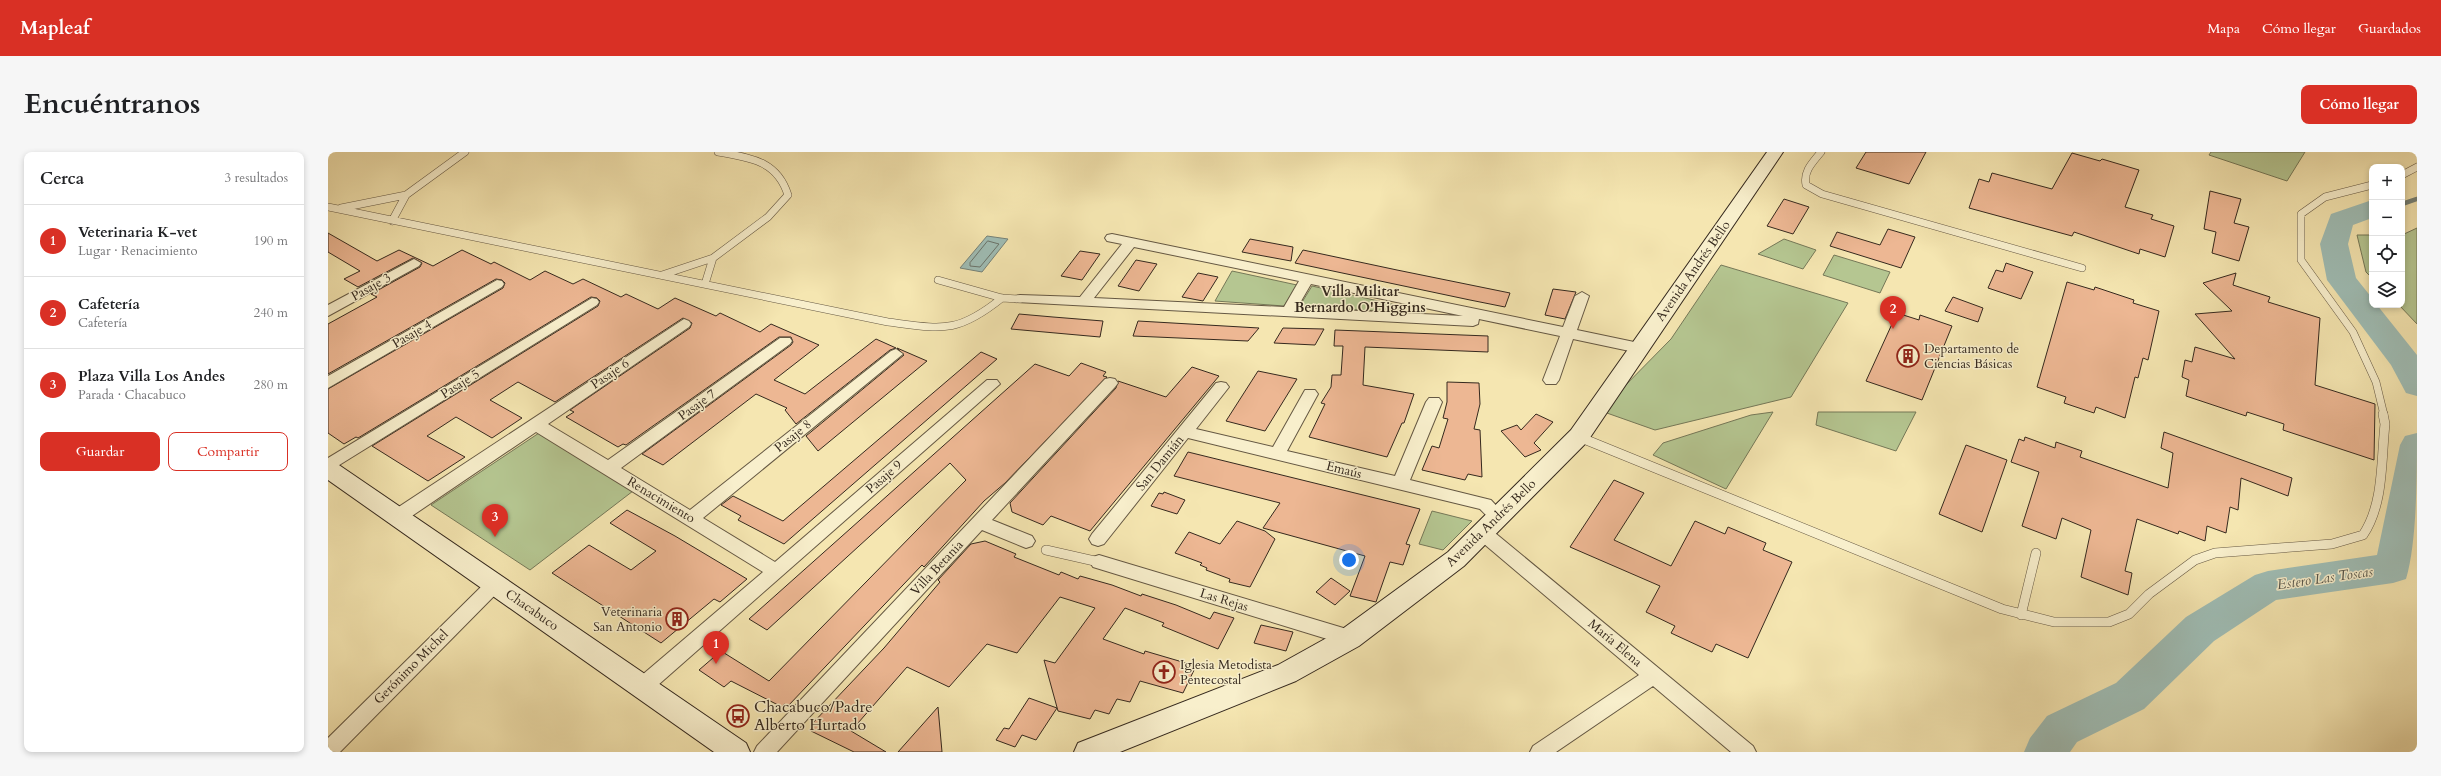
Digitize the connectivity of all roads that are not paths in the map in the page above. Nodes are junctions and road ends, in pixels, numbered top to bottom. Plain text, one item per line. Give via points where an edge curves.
1 (465, 152) edge
2 (718, 152) edge
3 (1775, 152) edge
4 (1821, 152) edge
5 (2417, 167) edge
6 (2405, 173) edge
7 (2369, 186) edge
8 (406, 195) junction
9 (328, 207) edge
10 (338, 209) junction
11 (392, 221) junction
12 (1112, 238) dead end
13 (1132, 242) junction
14 (713, 258) junction
15 (414, 263) dead end
16 (2082, 268) dead end
17 (661, 275) junction
18 (1307, 279) junction
19 (938, 280) dead end
20 (497, 284) dead end
21 (705, 284) junction
22 (1582, 296) dead end
23 (1002, 298) junction
24 (1020, 300) joint
25 (592, 302) dead end
26 (1084, 302) junction
27 (328, 311) edge
28 (1288, 312) junction
29 (684, 324) dead end
30 (1522, 324) junction
31 (1568, 334) junction
32 (785, 341) dead end
33 (1640, 348) junction
34 (896, 354) dead end
35 (1551, 380) dead end
36 (328, 383) edge
37 (1110, 383) dead end
38 (992, 384) dead end
39 (1221, 387) dead end
40 (1310, 394) dead end
41 (1434, 402) dead end
42 (536, 424) junction
43 (1185, 432) junction
44 (1579, 436) junction
45 (1277, 454) junction
46 (328, 466) edge
47 (608, 469) junction
48 (328, 470) edge
49 (1400, 484) junction
50 (1498, 516) junction
51 (397, 518) junction
52 (691, 518) junction
53 (980, 522) junction
54 (1483, 534) junction
55 (1098, 539) dead end
56 (1026, 541) dead end
57 (1046, 550) dead end
58 (2036, 553) dead end
59 (1099, 562) joint
60 (776, 571) junction
61 (495, 584) junction
62 (2021, 615) junction
63 (1350, 638) junction
64 (1654, 675) junction
65 (642, 687) junction
66 (328, 750) edge
67 (736, 752) edge
68 (764, 752) edge
69 (1088, 752) edge
70 (1540, 752) edge
71 (1746, 752) edge

1 - 8 lane
2 - 14 lane via 759,161 769,166 783,178 788,194 782,204 768,217
3 - 33 main road, Avenida Andrés Bello
4 - 16 lane via 1806,172 1804,179 1806,185 1822,194
5 - 6 lane
7 - 62 lane via 2333,193 2312,202 2301,214 2299,253 2306,269 2353,332 2376,382 2382,404 2385,424 2376,509 2363,535 2332,544 2215,553 2195,560 2149,594 2129,614 2109,622 2054,622
8 - 10 lane
8 - 11 lane
9 - 10 lane
10 - 11 lane
11 - 17 lane
12 - 13 street
13 - 18 street
13 - 26 street
14 - 17 lane
14 - 21 lane
15 - 27 street, Pasaje 3
17 - 21 lane
18 - 28 street
18 - 30 street
19 - 23 lane
20 - 36 street, Pasaje 4
21 - 23 lane via 888,322 938,328 972,320
22 - 31 street
23 - 24 lane
24 - 26 street
25 - 46 street, Pasaje 5
26 - 28 street
28 - 30 street
29 - 42 street, Pasaje 6
30 - 31 street
31 - 33 street
31 - 35 street
32 - 47 street, Pasaje 7
33 - 44 main road, Avenida Andrés Bello
34 - 52 street, Pasaje 8
37 - 53 street, Villa Betania
38 - 60 street, Pasaje 9
39 - 43 street, San Damián
40 - 45 street
41 - 49 street
42 - 47 street, Renacimiento
42 - 51 street
43 - 45 street, Emaús
43 - 55 street, San Damián
44 - 50 main road, Avenida Andrés Bello
44 - 62 lane via 1741,504
45 - 49 street, Emaús
47 - 52 street, Renacimiento
48 - 51 main road, Chacabuco
49 - 50 street, Emaús via 1485,504
50 - 54 main road, Avenida Andrés Bello
51 - 61 main road, Chacabuco
52 - 60 street, Renacimiento
53 - 56 street
53 - 68 street, Villa Betania
54 - 63 main road, Avenida Andrés Bello via 1433,578
54 - 64 street, María Elena
57 - 59 lane
58 - 62 lane
59 - 63 street, Las Rejas
60 - 65 street
61 - 65 main road, Chacabuco
61 - 66 street, Gerónimo Michel
63 - 69 main road, Avenida Andrés Bello via 1293,670 1255,687
64 - 70 street
64 - 71 street, María Elena
65 - 67 main road, Chacabuco

